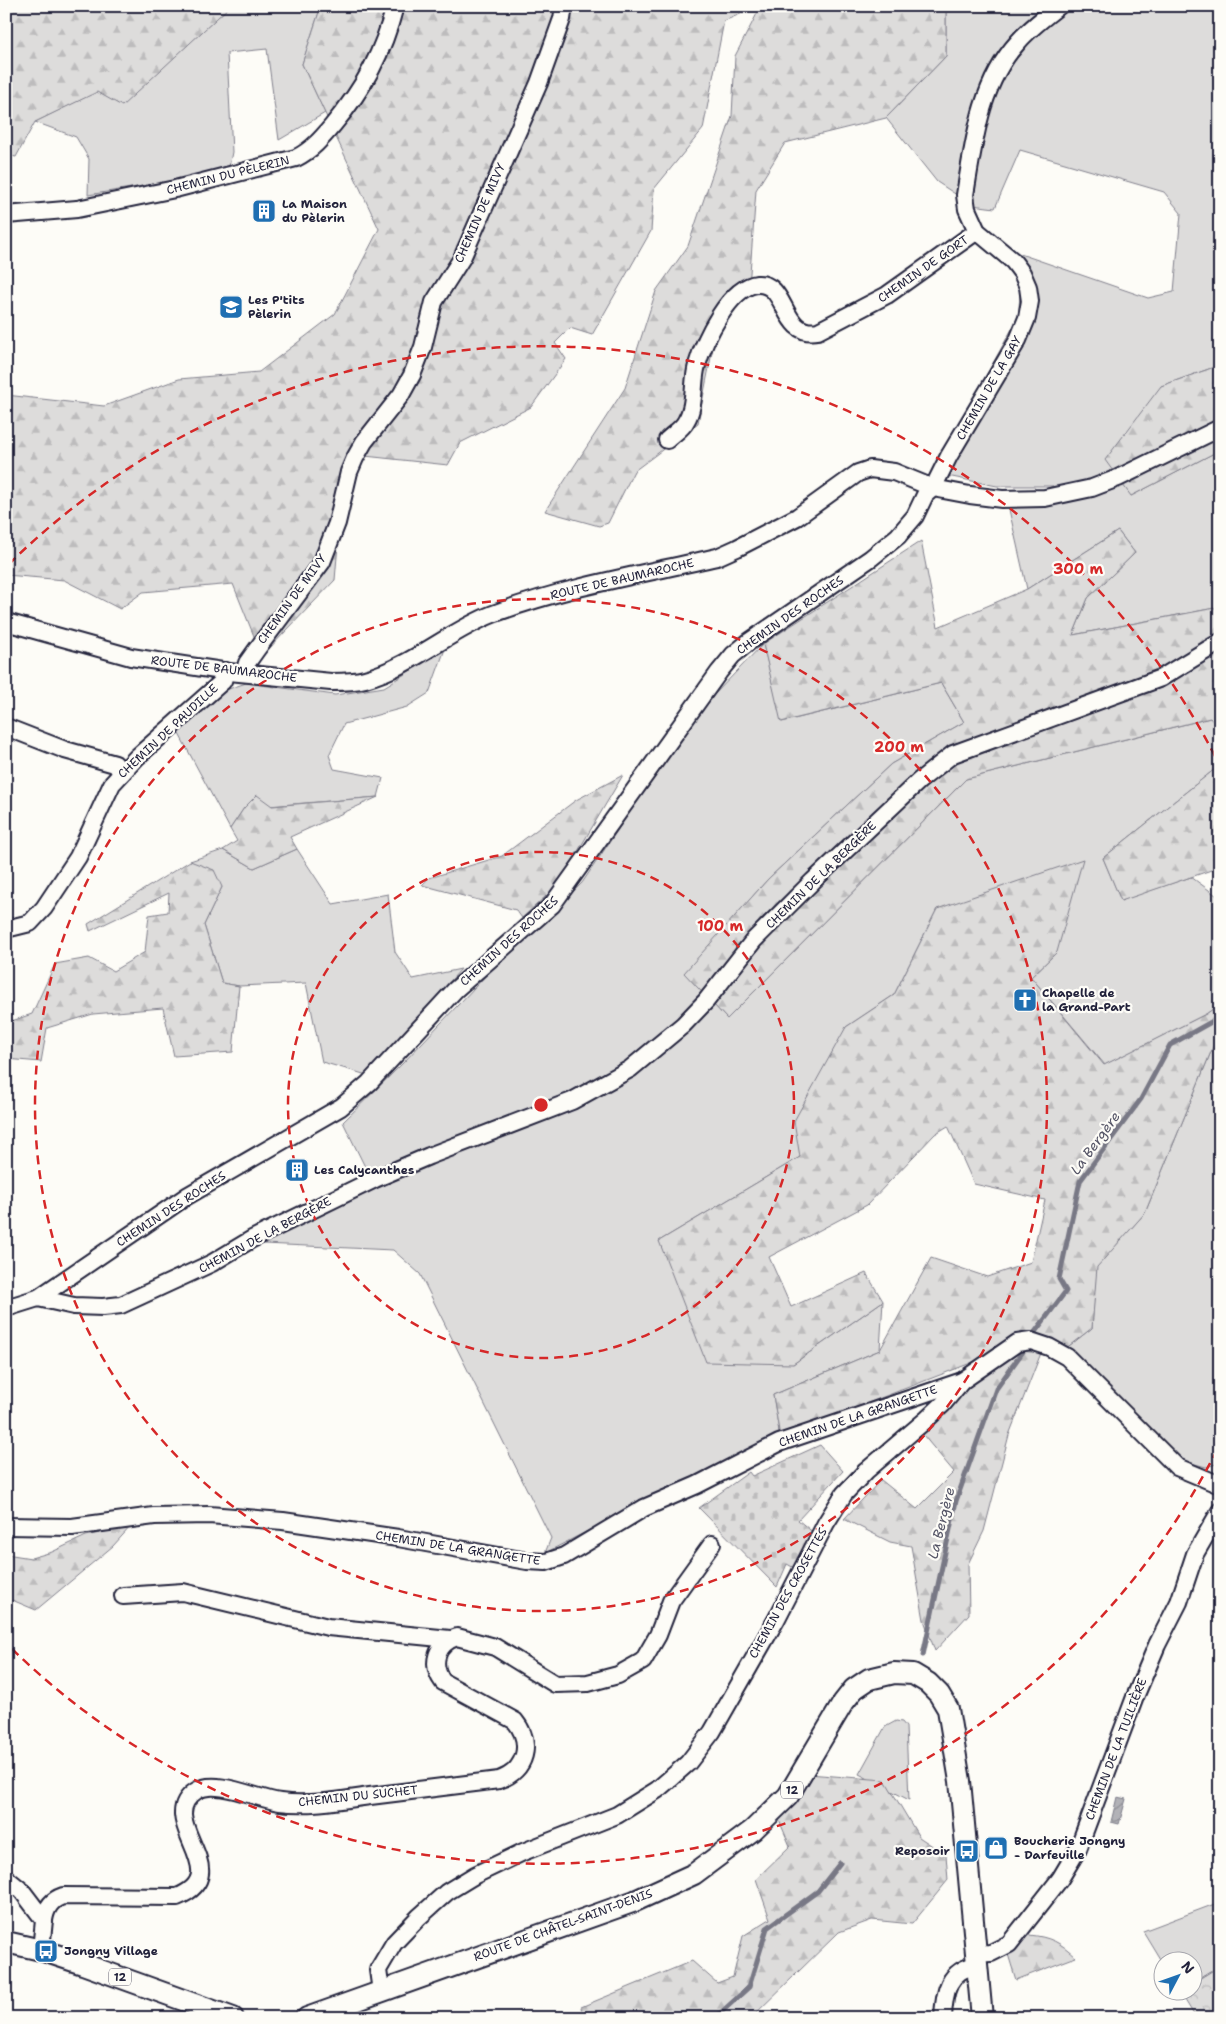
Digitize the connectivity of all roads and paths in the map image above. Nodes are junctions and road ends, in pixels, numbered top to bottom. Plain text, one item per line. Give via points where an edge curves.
1 (395, 6) edge
2 (564, 6) edge
3 (1059, 6) edge
4 (6, 215) edge
5 (977, 231) junction
6 (1220, 428) edge
7 (667, 440) dead end
8 (933, 488) junction
9 (6, 622) edge
10 (1220, 642) edge
11 (226, 671) junction
12 (244, 673) junction
13 (6, 727) edge
14 (122, 773) junction
15 (6, 929) edge
16 (38, 1298) junction
17 (6, 1308) edge
18 (962, 1381) junction
19 (1220, 1485) edge
20 (1220, 1511) edge
21 (6, 1526) edge
22 (712, 1544) dead end
23 (123, 1596) dead end
24 (450, 1639) junction
25 (6, 1878) edge
26 (44, 1920) junction
27 (6, 1942) edge
28 (41, 1950) junction
29 (976, 1960) junction
30 (381, 1992) junction
31 (334, 2012) edge
32 (233, 2018) edge
33 (307, 2018) edge
34 (943, 2018) edge
35 (982, 2018) edge

1 - 4 street, CHEMIN DU PÈLERIN via 368,78 347,108 308,152 276,164 175,189 77,209
2 - 12 street, CHEMIN DE MIVY via 539,83 462,258 434,302 412,375 355,458 337,523 322,562 256,649
3 - 5 street, CHEMIN DE LA GAY via 1018,42 998,70 987,94 965,195 967,209
5 - 7 street, CHEMIN DE GORT via 887,295 810,333 796,326 768,285 749,286 736,295 715,324 697,365 686,423
5 - 8 street, CHEMIN DE LA GAY via 1013,261 1028,287 1030,301 1018,340
6 - 8 street, ROUTE DE BAUMAROCHE via 1118,478 1064,495 1002,499
8 - 12 street, ROUTE DE BAUMAROCHE via 894,472 870,469 858,473 797,517 737,548 717,556 540,598 492,615 395,667 365,679 331,682
8 - 16 street, CHEMIN DES ROCHES via 888,545 733,655 552,905 455,990 369,1083 341,1107 187,1196
9 - 11 street, ROUTE DE BAUMAROCHE via 131,657
10 - 16 street, CHEMIN DE LA BERGÈRE via 1161,678 953,754 919,781 754,940 683,1025 630,1068 572,1101 375,1179 252,1239 212,1263 121,1305 74,1306
11 - 12 street, ROUTE DE BAUMAROCHE
11 - 14 street, CHEMIN DE PAUDILLE via 223,681
13 - 14 street via 65,750 115,764
14 - 15 street, CHEMIN DE PAUDILLE via 112,784 78,856 44,908 30,923
16 - 17 street, CHEMIN DES ROCHES
18 - 19 street, CHEMIN DES CROSETTES via 1017,1343 1031,1341 1049,1347 1066,1357 1177,1467
18 - 21 street, CHEMIN DE LA GRANGETTE via 779,1442 697,1485 644,1508 564,1556 546,1562 283,1521 218,1516 154,1516 72,1527
18 - 30 street, CHEMIN DES CROSETTES via 938,1409 844,1494 712,1732 688,1763 657,1790 617,1814 523,1852 447,1892 394,1943 378,1970
20 - 29 street, CHEMIN DE LA TUILIÈRE via 1195,1554 1179,1602 1135,1697 1078,1849 1060,1879 1009,1944
22 - 24 street via 671,1601 658,1635 643,1660 618,1676 588,1683 555,1684 495,1647 457,1637
23 - 24 street via 184,1592 328,1627
24 - 26 street, CHEMIN DU SUCHET via 436,1657 436,1670 443,1682 515,1722 524,1736 525,1754 513,1774 498,1780 322,1802 281,1802 214,1786 201,1788 186,1802 182,1817 200,1862 200,1876 192,1889 178,1897 63,1896 48,1906
25 - 26 street via 22,1891
26 - 28 street
27 - 28 main road, 12
28 - 32 main road, 12
29 - 30 main road, ROUTE DE CHÂTEL-SAINT-DENIS / 12 via 960,1781 948,1710 939,1694 928,1684 913,1674 894,1673 869,1679 854,1689 788,1796 753,1830 694,1874 635,1901
29 - 34 street, CHEMIN DE LA TUILIÈRE via 954,1976 944,1998
29 - 35 main road, ROUTE DE CHÂTEL-SAINT-DENIS / 12
30 - 31 main road, ROUTE DE CHÂTEL-SAINT-DENIS / 12
31 - 33 main road, ROUTE DE CHÂTEL-SAINT-DENIS / 12

